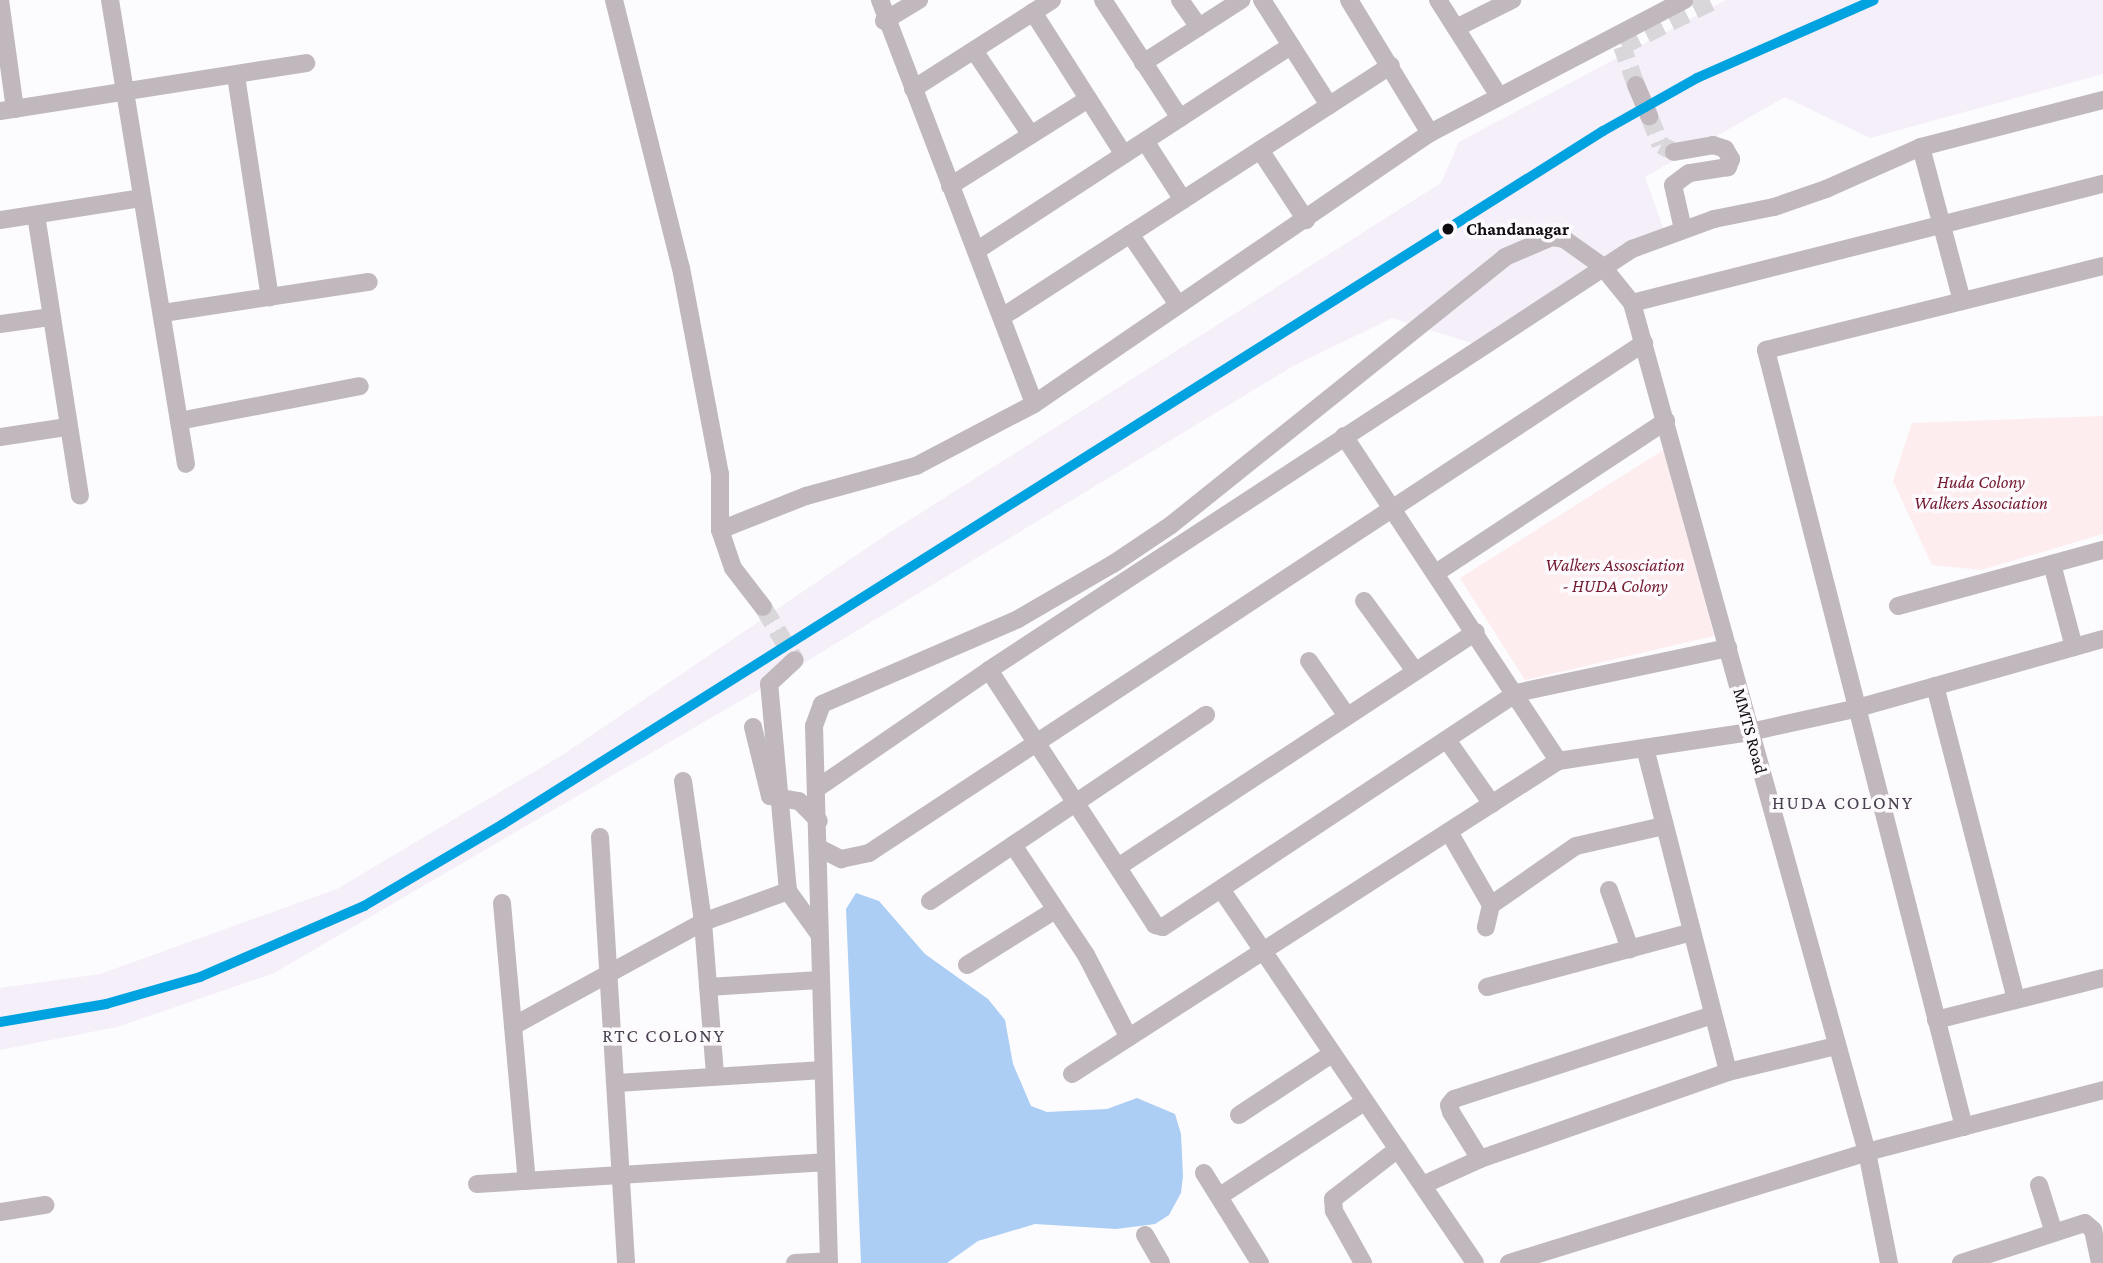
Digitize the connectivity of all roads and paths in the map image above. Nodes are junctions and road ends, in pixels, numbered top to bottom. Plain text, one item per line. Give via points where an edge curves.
1 (110, 0) edge
2 (614, 0) edge
3 (880, 0) edge
4 (919, 0) edge
5 (1052, 0) edge
6 (1103, 0) edge
7 (1180, 0) edge
8 (1241, 0) edge
9 (1262, 0) edge
10 (1349, 0) edge
11 (1438, 0) edge
12 (1512, 0) edge
13 (1684, 0) edge
14 (0, 5) edge
15 (1033, 12) junction
16 (884, 21) junction
17 (1199, 27) junction
18 (1456, 28) junction
19 (1292, 46) junction
20 (975, 52) junction
21 (306, 63) dead end
22 (1143, 63) junction
23 (1391, 65) junction
24 (236, 76) junction
25 (1636, 85) tunnel mouth
26 (913, 89) junction
27 (124, 91) junction
28 (1499, 96) junction
29 (1088, 99) junction
30 (2103, 100) edge
31 (1329, 105) junction
32 (8, 110) edge
33 (1649, 116) tunnel mouth
34 (1181, 118) junction
35 (1430, 133) junction
36 (1031, 135) junction
37 (1144, 141) junction
38 (1921, 147) junction
39 (1261, 150) junction
40 (1674, 152) dead end
41 (1124, 155) junction
42 (2103, 184) edge
43 (950, 186) junction
44 (142, 198) junction
45 (1183, 200) junction
46 (36, 215) junction
47 (0, 220) edge
48 (1306, 220) junction
49 (1942, 226) junction
50 (1682, 229) junction
51 (1130, 234) junction
52 (976, 251) junction
53 (1602, 266) junction
54 (2103, 266) edge
55 (369, 282) dead end
56 (270, 297) junction
57 (1962, 301) junction
58 (1177, 303) junction
59 (1632, 303) junction
60 (163, 313) junction
61 (50, 317) junction
62 (1002, 317) junction
63 (0, 324) edge
64 (1644, 343) junction
65 (360, 386) dead end
66 (1034, 404) junction
67 (179, 421) junction
68 (1666, 421) junction
69 (67, 427) junction
70 (0, 436) edge
71 (1344, 436) junction
72 (186, 464) dead end
73 (80, 496) dead end
74 (1390, 507) junction
75 (1171, 525) junction
76 (720, 530) junction
77 (1187, 540) junction
78 (1136, 548) junction
79 (2103, 550) edge
80 (1150, 564) junction
81 (2052, 564) junction
82 (1436, 573) junction
83 (1364, 601) dead end
84 (1898, 606) dead end
85 (763, 607) tunnel mouth
86 (1476, 632) junction
87 (2103, 639) edge
88 (2074, 647) junction
89 (1728, 648) junction
90 (795, 660) dead end
91 (1309, 661) dead end
92 (989, 670) junction
93 (1415, 671) junction
94 (1936, 686) junction
95 (1516, 693) junction
96 (1854, 709) junction
97 (1206, 715) dead end
98 (1347, 716) junction
99 (753, 727) dead end
100 (1750, 732) junction
101 (1447, 740) junction
102 (1038, 743) junction
103 (1645, 748) junction
104 (1559, 761) junction
105 (683, 781) dead end
106 (819, 787) junction
107 (782, 801) junction
108 (1077, 804) junction
109 (1492, 804) junction
110 (819, 821) junction
111 (1663, 825) junction
112 (1449, 832) junction
113 (600, 837) dead end
114 (1013, 845) junction
115 (819, 848) junction
116 (1118, 867) junction
117 (1609, 890) dead end
118 (788, 891) junction
119 (1223, 892) junction
120 (930, 901) dead end
121 (502, 903) dead end
122 (1491, 905) junction
123 (1055, 909) junction
124 (704, 922) junction
125 (1486, 927) dead end
126 (1689, 933) junction
127 (819, 934) junction
128 (1630, 949) junction
129 (1264, 953) junction
130 (967, 965) dead end
131 (609, 976) junction
132 (2103, 978) edge
133 (820, 981) junction
134 (708, 987) junction
135 (1488, 987) dead end
136 (2017, 999) junction
137 (1713, 1015) junction
138 (1936, 1020) junction
139 (513, 1026) junction
140 (1129, 1038) junction
141 (1836, 1046) junction
142 (1332, 1054) junction
143 (823, 1070) junction
144 (1728, 1072) junction
145 (1072, 1074) dead end
146 (715, 1076) junction
147 (617, 1083) junction
148 (2103, 1090) edge
149 (1364, 1102) junction
150 (1239, 1115) dead end
151 (1964, 1126) junction
152 (1398, 1149) junction
153 (1867, 1152) junction
154 (1480, 1159) junction
155 (824, 1162) junction
156 (1204, 1172) dead end
157 (620, 1174) junction
158 (527, 1181) junction
159 (477, 1184) dead end
160 (1425, 1184) junction
161 (2039, 1185) dead end
162 (1220, 1196) junction
163 (44, 1205) dead end
164 (0, 1212) edge
165 (2054, 1233) junction
166 (1145, 1236) dead end
167 (829, 1262) edge
168 (626, 1263) edge
169 (795, 1263) edge
170 (1161, 1263) edge
171 (1259, 1263) edge
172 (1363, 1263) edge
173 (1475, 1263) edge
174 (1509, 1263) edge
175 (1889, 1263) edge
176 (1961, 1263) edge
177 (2100, 1263) edge

1 - 27 street
2 - 76 street via 681,268 720,474
3 - 16 street
4 - 16 street
5 - 15 street
6 - 22 street
7 - 17 street
8 - 17 street
9 - 19 street
10 - 23 street
11 - 18 street
12 - 18 street
13 - 28 street
14 - 32 street
15 - 20 street
15 - 29 street
16 - 26 street
17 - 22 street
18 - 28 street
19 - 31 street
19 - 34 street
20 - 26 street
20 - 36 street
21 - 24 street
22 - 34 street
23 - 31 street
23 - 35 street
24 - 27 street
24 - 56 street
25 - 33 street
26 - 43 street
27 - 32 street
27 - 44 street
28 - 35 street
29 - 36 street
29 - 41 street
30 - 38 street
31 - 39 street
34 - 37 street
35 - 48 street
36 - 43 street
37 - 41 street
37 - 45 street
38 - 49 street
38 - 50 street via 1774,207
39 - 45 street
39 - 48 street
40 - 50 street via 1713,145 1725,149 1731,159 1728,167 1689,173 1673,185
41 - 52 street
42 - 49 street
43 - 52 street
44 - 46 street
44 - 60 street
45 - 51 street
46 - 47 street
46 - 61 street
48 - 58 street
49 - 57 street
49 - 59 street
50 - 53 street
51 - 58 street
51 - 62 street
52 - 62 street
53 - 59 street, MMTS Road
53 - 71 street
53 - 75 street, MMTS Road via 1564,239 1552,237 1505,257
54 - 57 street
55 - 56 street
56 - 60 street
57 - 96 street via 1766,351
58 - 66 street
59 - 64 street, MMTS Road
60 - 67 street
61 - 63 street
61 - 69 street
62 - 66 street
64 - 68 street, MMTS Road
64 - 74 street
65 - 67 street
66 - 76 street via 916,466 806,496
67 - 72 street
68 - 82 street
68 - 89 street, MMTS Road
69 - 70 street
69 - 73 street
71 - 74 street
71 - 77 street
74 - 82 street
74 - 102 street
75 - 77 street
75 - 78 street
76 - 85 street via 733,568
77 - 80 street
78 - 80 street
78 - 106 street via 1018,619 822,704 814,726
79 - 81 street
80 - 92 street
81 - 84 street
81 - 88 street
82 - 86 street
83 - 93 street
86 - 93 street
86 - 95 street
87 - 88 street
88 - 94 street
89 - 95 street
89 - 100 street, MMTS Road
90 - 107 street via 769,684
91 - 98 street
92 - 102 street
92 - 106 street
93 - 98 street
94 - 96 street
94 - 136 street
95 - 101 street
95 - 104 street
96 - 100 street
96 - 138 street
97 - 108 street
98 - 116 street
99 - 107 street via 764,784 770,796
100 - 103 street
100 - 141 street, MMTS Road
101 - 109 street
101 - 119 street
102 - 108 street
102 - 115 street via 869,853 841,859
103 - 104 street
103 - 111 street
104 - 109 street
105 - 124 street
106 - 110 street
107 - 110 street via 788,796 799,801
107 - 118 street
108 - 114 street
108 - 116 street
109 - 112 street
110 - 115 street
111 - 122 street via 1576,846
111 - 126 street
112 - 122 street
112 - 129 street
113 - 131 street
114 - 120 street
114 - 123 street
115 - 127 street
116 - 119 street via 1155,925 1163,927
117 - 128 street
118 - 124 street
118 - 127 street
119 - 129 street
121 - 139 street
122 - 125 street
123 - 130 street
123 - 140 street via 1086,955
124 - 131 street
124 - 134 street
126 - 128 street
126 - 137 street
127 - 133 street
128 - 135 street
129 - 140 street
129 - 142 street
131 - 139 street
131 - 147 street
132 - 136 street
133 - 134 street
133 - 143 street
134 - 146 street
136 - 138 street
137 - 144 street
137 - 154 street via 1454,1099 1451,1112
138 - 151 street
139 - 158 street
140 - 145 street
141 - 144 street
141 - 153 street, MMTS Road
142 - 149 street
142 - 150 street
143 - 146 street
143 - 155 street
144 - 154 street
146 - 147 street
147 - 157 street
148 - 151 street
149 - 152 street
149 - 162 street
151 - 153 street
152 - 160 street
152 - 172 street via 1333,1199 1334,1212
153 - 174 street
153 - 175 street, MMTS Road
154 - 160 street
155 - 157 street
155 - 167 street
156 - 162 street
157 - 158 street
157 - 168 street
158 - 159 street
160 - 173 street
161 - 165 street
162 - 171 street
163 - 164 street
165 - 176 street
165 - 177 street via 2090,1225
166 - 170 street
167 - 169 street

